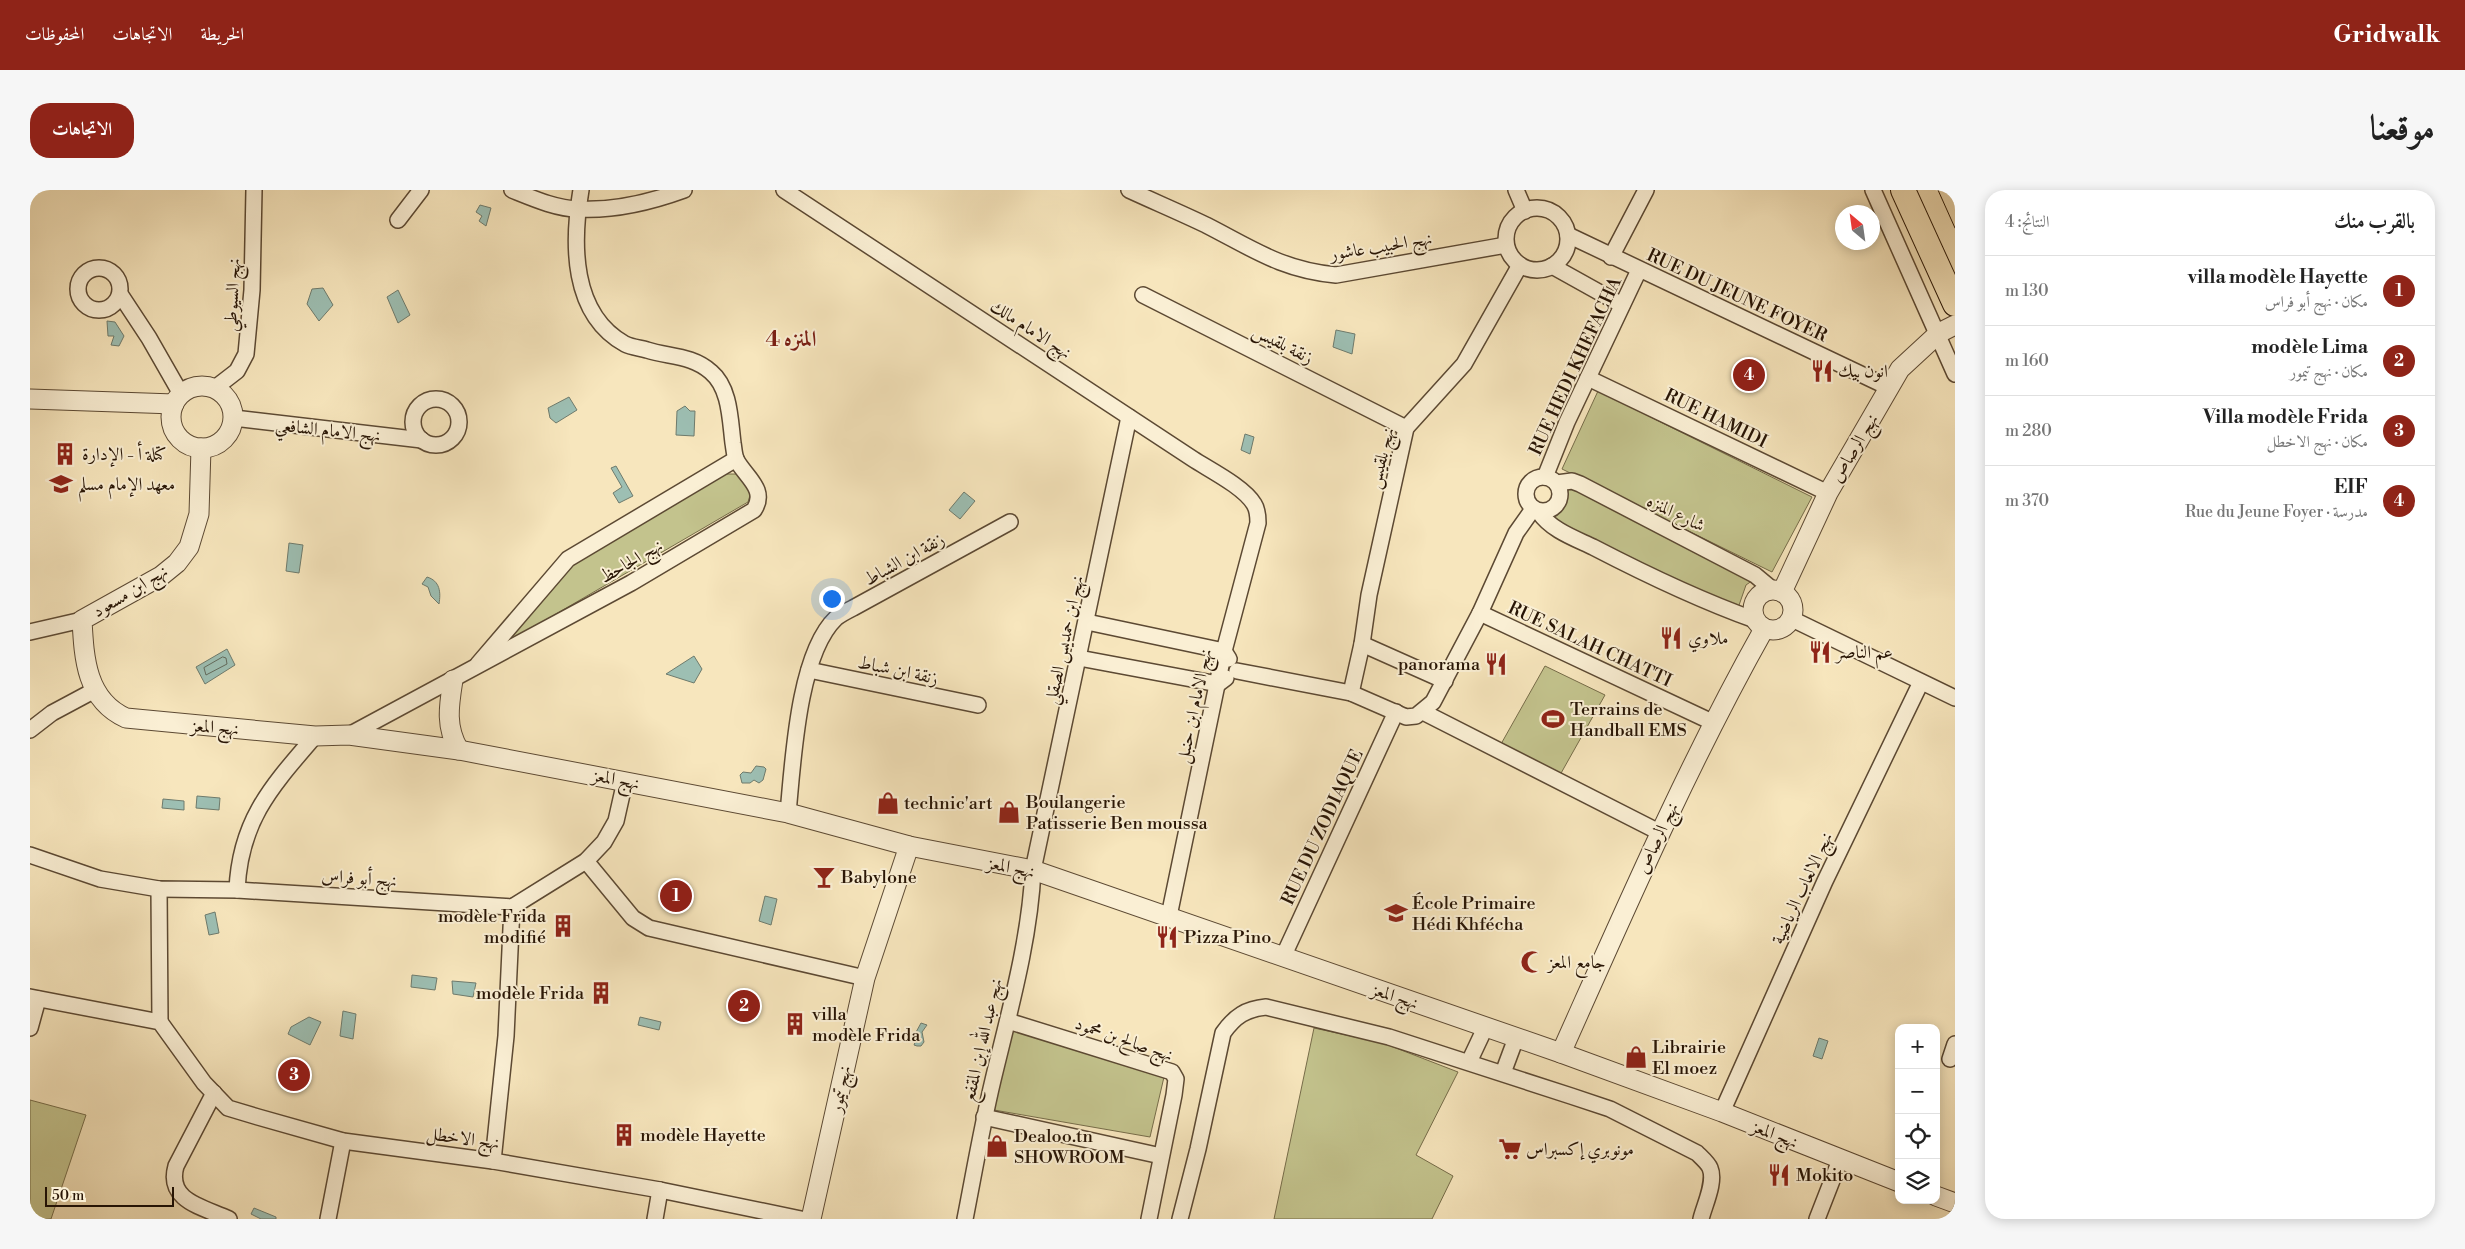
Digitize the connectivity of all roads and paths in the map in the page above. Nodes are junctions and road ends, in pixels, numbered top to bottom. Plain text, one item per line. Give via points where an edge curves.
1 (254, 190) edge
2 (421, 190) edge
3 (512, 190) edge
4 (581, 190) edge
5 (684, 190) edge
6 (784, 190) edge
7 (1129, 190) edge
8 (1516, 190) edge
9 (1646, 190) edge
10 (1873, 190) edge
11 (1903, 190) edge
12 (577, 210) junction
13 (1525, 211) junction
14 (398, 220) dead end
15 (1568, 235) junction
16 (1506, 245) junction
17 (1611, 257) junction
18 (1520, 265) junction
19 (1552, 266) junction
20 (1639, 270) junction
21 (120, 294) dead end
22 (1143, 294) dead end
23 (1955, 304) edge
24 (1622, 305) junction
25 (1947, 329) edge
26 (1955, 374) edge
27 (1588, 378) junction
28 (215, 388) junction
29 (1890, 388) junction
30 (30, 399) edge
31 (177, 399) junction
32 (1129, 417) junction
33 (234, 418) junction
34 (1406, 428) junction
35 (422, 440) dead end
36 (201, 448) junction
37 (736, 459) junction
38 (1551, 480) junction
39 (1828, 492) junction
40 (1254, 504) joint
41 (1536, 510) junction
42 (1010, 522) dead end
43 (1777, 591) junction
44 (1480, 613) junction
45 (1792, 619) junction
46 (82, 620) junction
47 (1087, 622) junction
48 (1759, 624) junction
49 (30, 632) edge
50 (1362, 644) junction
51 (1224, 652) junction
52 (1079, 658) junction
53 (473, 669) junction
54 (810, 670) junction
55 (1237, 671) junction
56 (453, 680) junction
57 (1445, 681) junction
58 (1921, 682) junction
59 (1218, 684) junction
60 (95, 690) junction
61 (1351, 693) junction
62 (1955, 698) edge
63 (978, 705) dead end
64 (1396, 712) junction
65 (1423, 712) junction
66 (1712, 722) junction
67 (30, 730) edge
68 (349, 735) junction
69 (315, 736) junction
70 (459, 750) junction
71 (625, 781) junction
72 (788, 813) junction
73 (1659, 832) junction
74 (909, 846) junction
75 (30, 855) edge
76 (586, 861) junction
77 (1033, 870) junction
78 (159, 889) junction
79 (237, 890) junction
80 (512, 907) junction
81 (1169, 916) junction
82 (1283, 957) junction
83 (865, 978) junction
84 (34, 998) edge
85 (1008, 1021) junction
86 (160, 1022) junction
87 (30, 1028) edge
88 (1485, 1028) junction
89 (1516, 1038) junction
90 (1561, 1053) junction
91 (1469, 1062) junction
92 (1502, 1073) junction
93 (214, 1093) junction
94 (1722, 1112) junction
95 (984, 1118) junction
96 (343, 1140) junction
97 (1160, 1156) junction
98 (1840, 1160) junction
99 (493, 1161) junction
100 (1895, 1181) edge
101 (660, 1190) junction
102 (1940, 1197) edge
103 (1955, 1203) edge
104 (229, 1219) edge
105 (328, 1219) edge
106 (655, 1219) edge
107 (801, 1219) edge
108 (811, 1219) edge
109 (965, 1219) edge
110 (1149, 1219) edge
111 (1180, 1219) edge
112 (1701, 1219) edge
113 (1817, 1219) edge

1 - 28 street, نهج السيوطي via 252,290 246,354 237,371
2 - 14 street
3 - 12 street
4 - 12 street, نهج الجاحظ
5 - 12 street via 649,201
6 - 32 street, نهج الامام مالك
7 - 16 street, نهج الحبيب عاشور via 1250,250 1310,272 1336,275
8 - 13 street
9 - 17 street
10 - 25 street
11 - 23 main road
12 - 37 street, نهج الجاحظ via 575,258 585,296 598,322 625,344 677,355 712,372 720,381 728,401
13 - 15 street via 1539,208 1553,212 1563,222
13 - 16 street via 1514,219 1507,231
15 - 17 street, RUE DU JEUNE FOYER
15 - 19 street via 1564,253
16 - 18 street
17 - 20 street, RUE DU JEUNE FOYER
18 - 19 street via 1536,270
18 - 34 street, نهج بلقيس via 1464,364
19 - 24 street
20 - 24 street, RUE HEDI KHEFACHA
20 - 29 street, RUE DU JEUNE FOYER
21 - 31 street via 149,338
22 - 34 street, زنقة بلقيس
24 - 27 street, RUE HEDI KHEFACHA
25 - 26 street
25 - 29 street, نهج الرصاص via 1917,352 1900,370
27 - 38 street, RUE HEDI KHEFACHA
27 - 39 street, RUE HAMIDI
28 - 31 street via 191,388
28 - 33 street via 225,395
29 - 39 street, نهج الرصاص
30 - 31 street
31 - 36 street via 171,416 173,428 189,445
32 - 40 street, نهج الامام مالك via 1239,490
32 - 47 street, نهج ابن حمديس الصقلي
33 - 35 street, نهج الامام الشافعي
33 - 36 street via 231,430 223,440
34 - 50 street, نهج بلقيس via 1369,595
36 - 46 street, نهج ابن مسعود via 199,514 189,547 161,576
37 - 53 street, نهج الجاحظ via 568,558
37 - 53 street, نهج الجاحظ via 759,492 760,501 754,510 631,584
38 - 41 street via 1560,489 1558,502 1548,511
38 - 41 street via 1538,477 1528,486 1526,500
38 - 43 street, شارع المنزه via 1580,484 1755,575
39 - 43 street, نهج الرصاص
40 - 51 street, نهج الامام ابن حنبل via 1258,524
41 - 44 street via 1516,533
41 - 48 street via 1549,525
42 - 54 street, زنقة ابن الشباط via 836,618 816,649
43 - 45 street via 1792,604
43 - 48 street, نهج الرصاص via 1760,595 1756,600 1753,613
44 - 57 street
44 - 66 street, RUE SALAH CHATTI
45 - 48 street via 1774,631
45 - 58 street
46 - 49 street
46 - 60 street, نهج ابن مسعود via 84,660
47 - 51 street
47 - 52 street, نهج ابن حمديس الصقلي
48 - 66 street, نهج الرصاص
50 - 57 street
50 - 61 street, نهج بلقيس
51 - 55 street
51 - 59 street, نهج الامام ابن حنبل
52 - 59 street
52 - 77 street, نهج ابن حمديس الصقلي
53 - 56 street, نهج الجاحظ
54 - 63 street, زنقة ابن شباط
54 - 72 street, زنقة ابن الشباط via 798,724
55 - 59 street
55 - 61 street
56 - 68 street, نهج الجاحظ
56 - 70 street via 449,724
57 - 65 street
58 - 62 street
58 - 94 street, نهج الالعاب الرياضية via 1825,882
59 - 81 street, نهج الامام ابن حنبل
60 - 67 street
60 - 69 street, نهج المعز via 115,713 133,720
61 - 64 street
64 - 65 street via 1406,717
64 - 82 street, RUE DU ZODIAQUE
65 - 73 street
66 - 73 street, نهج الرصاص
68 - 69 street, نهج المعز
68 - 70 street, نهج المعز
69 - 79 street via 259,807 242,848
70 - 71 street, نهج المعز
71 - 72 street, نهج المعز
71 - 76 street via 616,821 604,842
72 - 74 street, نهج المعز
73 - 90 street, نهج الرصاص
74 - 77 street, نهج المعز
74 - 83 street, نهج تيمور
75 - 78 street, نهج أبو فراس via 100,879
76 - 80 street
76 - 83 street via 633,918 649,928
77 - 81 street, نهج المعز
77 - 85 street, نهج عبد الله إبن المقفع via 1032,895
78 - 79 street, نهج أبو فراس
78 - 86 street
79 - 80 street, نهج أبو فراس
80 - 99 street via 506,1036
81 - 82 street, نهج المعز
82 - 88 street, نهج المعز
83 - 108 street, نهج تيمور
84 - 86 street
84 - 87 street
85 - 95 street, نهج عبد الله إبن المقفع
85 - 97 street, نهج صالح بن محمود via 1172,1072 1176,1079 1174,1095
86 - 93 street, نهج الاخطل
88 - 89 street, نهج المعز
88 - 91 street
89 - 90 street, نهج المعز
89 - 92 street
90 - 94 street, نهج المعز
91 - 92 street
91 - 111 street via 1389,1036 1276,1010 1258,1008 1245,1012 1233,1019 1223,1033
92 - 112 street via 1610,1109 1697,1153 1711,1169
93 - 96 street, نهج الاخطل via 228,1108
93 - 104 street via 173,1177 176,1189 184,1198
94 - 98 street, نهج المعز
95 - 97 street
95 - 109 street, نهج عبد الله إبن المقفع
96 - 99 street, نهج الاخطل
96 - 105 street
97 - 110 street, نهج صالح بن محمود
98 - 100 street, نهج المعز
98 - 113 street
99 - 101 street, نهج الاخطل
101 - 106 street
101 - 107 street, نهج الاخطل
102 - 103 street

